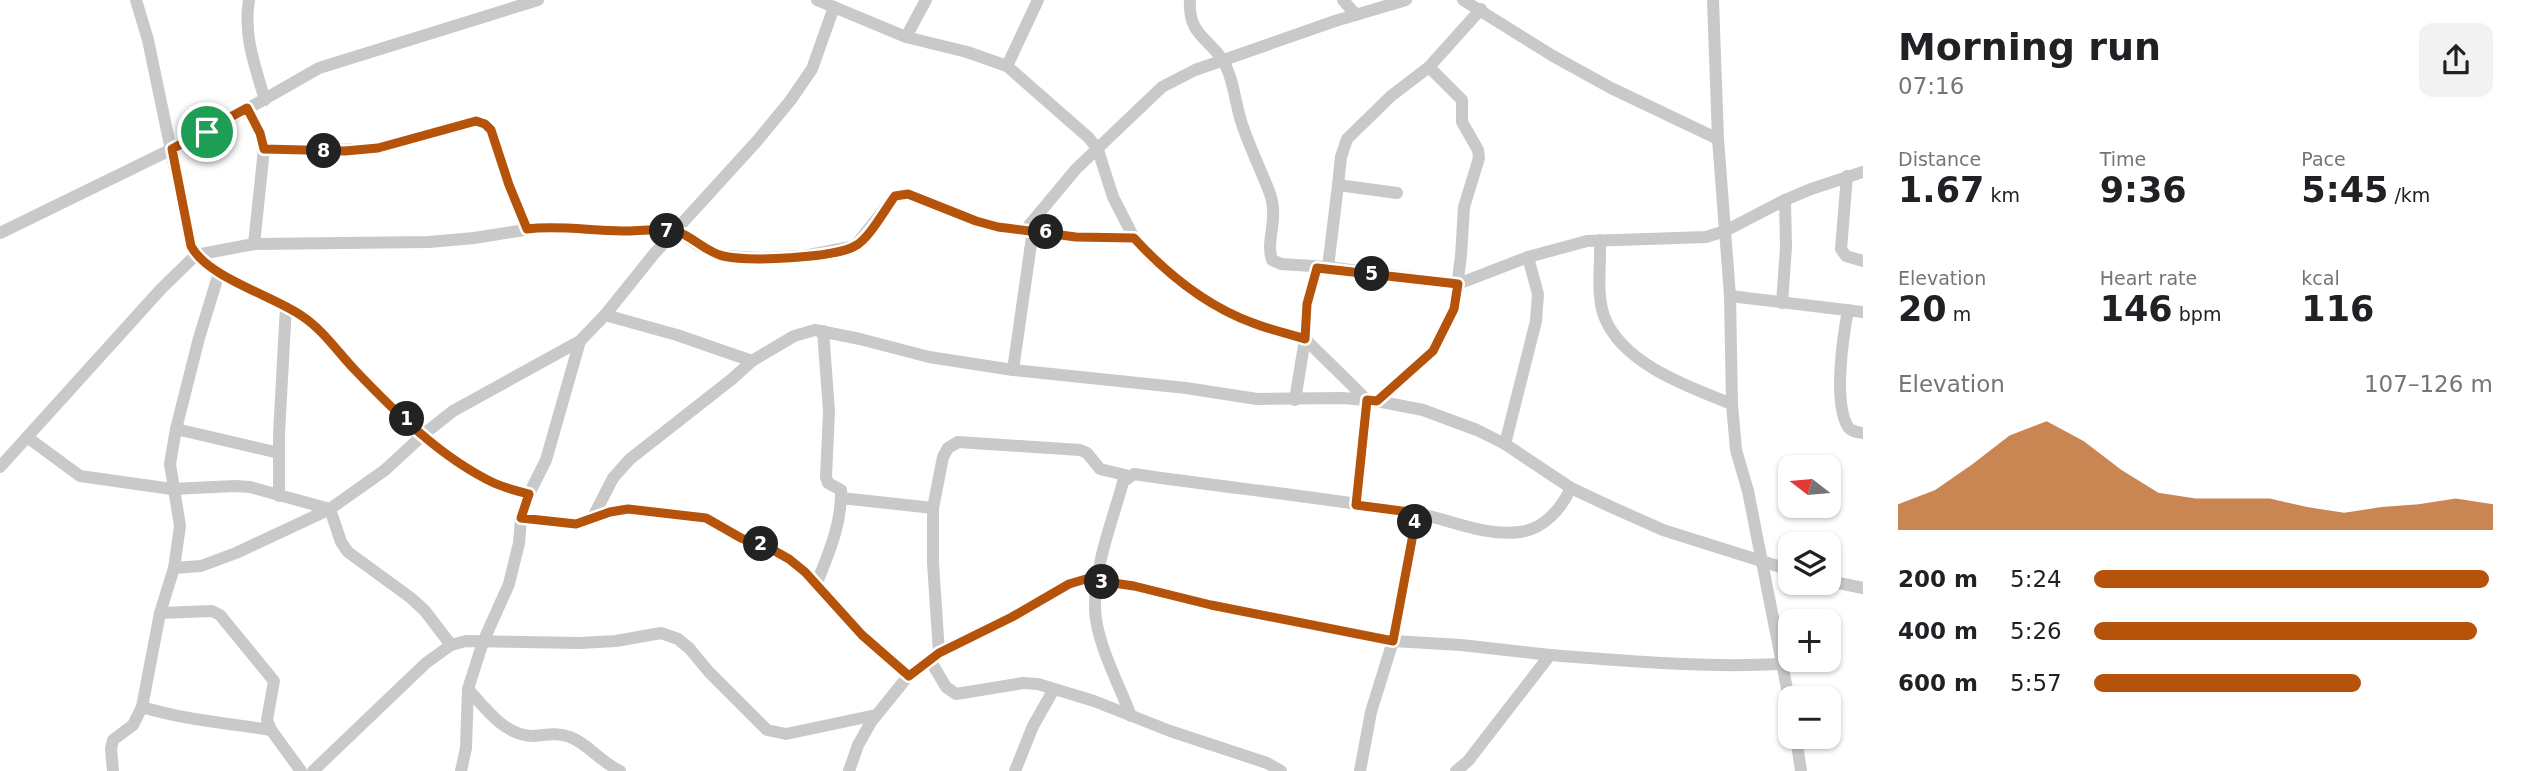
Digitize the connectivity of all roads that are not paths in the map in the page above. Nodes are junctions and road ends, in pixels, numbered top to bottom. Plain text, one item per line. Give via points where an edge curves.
1 (136, 0) edge
2 (249, 0) edge
3 (538, 0) edge
4 (817, 0) edge
5 (926, 0) edge
6 (1038, 0) edge
7 (1190, 0) edge
8 (1343, 0) edge
9 (1406, 0) edge
10 (1464, 0) edge
11 (1713, 0) edge
12 (834, 7) junction
13 (1481, 9) junction
14 (1356, 15) junction
15 (906, 37) junction
16 (1223, 60) junction
17 (1007, 66) junction
18 (1430, 67) junction
19 (265, 100) junction
20 (247, 108) junction
21 (1718, 139) junction
22 (172, 149) junction
23 (264, 149) junction
24 (1098, 149) junction
25 (1863, 172) edge
26 (1847, 176) junction
27 (1338, 185) junction
28 (1397, 193) dead end
29 (1785, 200) junction
30 (527, 229) junction
31 (676, 230) junction
32 (1030, 230) junction
33 (1725, 231) junction
34 (0, 233) edge
35 (1134, 238) junction
36 (1600, 240) junction
37 (254, 244) junction
38 (196, 255) junction
39 (1528, 257) junction
40 (1863, 261) edge
41 (1322, 267) junction
42 (219, 273) junction
43 (1458, 284) junction
44 (1730, 296) junction
45 (1782, 303) junction
46 (286, 306) junction
47 (1848, 310) junction
48 (1863, 312) edge
49 (605, 315) junction
50 (823, 331) junction
51 (1305, 339) junction
52 (580, 341) junction
53 (751, 361) junction
54 (1013, 370) junction
55 (1295, 400) junction
56 (1372, 400) junction
57 (1732, 404) junction
58 (176, 429) junction
59 (1863, 433) edge
60 (424, 434) junction
61 (27, 438) junction
62 (1505, 444) junction
63 (279, 453) junction
64 (0, 467) edge
65 (1129, 476) junction
66 (1571, 488) junction
67 (172, 489) junction
68 (529, 494) junction
69 (279, 496) junction
70 (841, 499) junction
71 (1356, 505) junction
72 (933, 508) junction
73 (330, 509) junction
74 (1417, 513) junction
75 (593, 517) junction
76 (521, 518) junction
77 (1761, 561) junction
78 (1778, 566) edge
79 (174, 568) junction
80 (1096, 581) junction
81 (1841, 583) edge
82 (816, 585) junction
83 (1863, 588) edge
84 (160, 613) junction
85 (1393, 641) junction
86 (482, 642) junction
87 (1778, 644) edge
88 (452, 645) junction
89 (1550, 655) junction
90 (935, 657) junction
91 (1778, 664) edge
92 (909, 676) junction
93 (468, 689) junction
94 (1055, 689) junction
95 (142, 707) junction
96 (876, 715) junction
97 (1131, 716) junction
98 (271, 730) junction
99 (1798, 749) edge
100 (113, 771) edge
101 (301, 771) edge
102 (313, 771) edge
103 (461, 771) edge
104 (620, 771) edge
105 (849, 771) edge
106 (1015, 771) edge
107 (1281, 771) edge
108 (1360, 771) edge
109 (1456, 771) edge
110 (1801, 771) edge

1 - 22 street
2 - 19 street via 250,48
3 - 19 street via 319,68
4 - 12 street
5 - 15 street
6 - 17 street
7 - 16 street via 1197,32
8 - 14 street
9 - 14 street
10 - 13 street
11 - 21 street
12 - 15 street
12 - 31 street via 812,68 790,101
13 - 18 street
13 - 21 street via 1611,88
14 - 16 street
15 - 17 street
16 - 24 street via 1163,87
16 - 41 street via 1250,150 1273,202 1272,260
17 - 24 street
18 - 27 street via 1391,96 1347,139
18 - 43 street via 1462,100 1462,122 1478,150 1464,208
19 - 20 street
20 - 22 street
20 - 23 street
21 - 33 street
22 - 34 street
22 - 38 street
23 - 30 street via 378,148 476,121 491,130
23 - 37 street
24 - 32 street via 1055,192
24 - 35 street
25 - 26 street
26 - 29 street
26 - 40 street via 1841,249 1846,257
27 - 28 street
27 - 41 street
29 - 33 street
29 - 45 street
30 - 31 street
30 - 37 street via 429,242
31 - 32 street via 723,256 804,256 855,246 901,194 976,221
31 - 49 street
32 - 35 street
32 - 54 street
33 - 36 street via 1689,239
33 - 44 street
35 - 51 street via 1185,286 1227,312
36 - 39 street
36 - 57 street via 1600,296 1604,317 1614,334 1631,352 1678,382
37 - 38 street
38 - 42 street
38 - 61 street
39 - 43 street
39 - 62 street via 1538,294 1536,321
41 - 43 street
41 - 51 street via 1307,304
42 - 46 street
42 - 58 street
43 - 56 street via 1454,309 1433,351
44 - 45 street
44 - 57 street
45 - 47 street
46 - 60 street via 323,333 372,387
46 - 63 street
47 - 48 street
47 - 59 street via 1841,351 1841,399 1847,426
49 - 52 street
49 - 53 street
50 - 53 street via 794,336
50 - 54 street via 929,357
50 - 70 street via 829,411 826,477 841,490
51 - 55 street
51 - 56 street
52 - 60 street via 474,398
52 - 68 street via 546,460
53 - 75 street via 630,459 613,478
54 - 55 street
55 - 56 street
56 - 62 street via 1423,411
56 - 71 street
57 - 77 street via 1736,450
58 - 63 street
58 - 67 street via 170,464
60 - 68 street via 475,473
60 - 73 street via 385,470
61 - 64 street
61 - 67 street via 80,476
62 - 66 street
63 - 69 street
65 - 71 street via 1280,491
65 - 72 street via 1100,469 1080,450 958,442 943,457
65 - 80 street via 1123,482
66 - 74 street via 1553,515 1521,532 1485,531
66 - 77 street via 1663,530
67 - 69 street via 235,486
67 - 79 street via 180,526
68 - 76 street
69 - 73 street
70 - 72 street
70 - 82 street via 833,540
71 - 74 street
72 - 90 street
73 - 79 street via 236,553 201,566
73 - 88 street via 348,552 411,598
74 - 85 street
75 - 76 street via 576,524
75 - 82 street via 628,509 706,518 789,559
76 - 86 street via 509,584
77 - 78 street
77 - 87 street
79 - 84 street
80 - 85 street
80 - 90 street via 1069,584
80 - 97 street via 1095,611 1101,638
81 - 83 street
82 - 92 street via 862,635
84 - 95 street
84 - 98 street via 212,611 220,615 274,681 267,720
85 - 89 street
85 - 108 street via 1371,712
86 - 88 street via 466,640
86 - 93 street
86 - 96 street via 579,643 661,633 689,648 767,730 786,734
88 - 102 street via 426,663
89 - 91 street via 1666,665
89 - 109 street
90 - 92 street
90 - 94 street via 946,687 956,694 1023,683
92 - 96 street
93 - 103 street
93 - 104 street via 490,714 518,734 574,738
94 - 97 street
94 - 106 street via 1033,726
95 - 98 street via 203,722
95 - 100 street via 132,725 113,740
96 - 105 street
97 - 107 street
98 - 101 street
99 - 110 street

